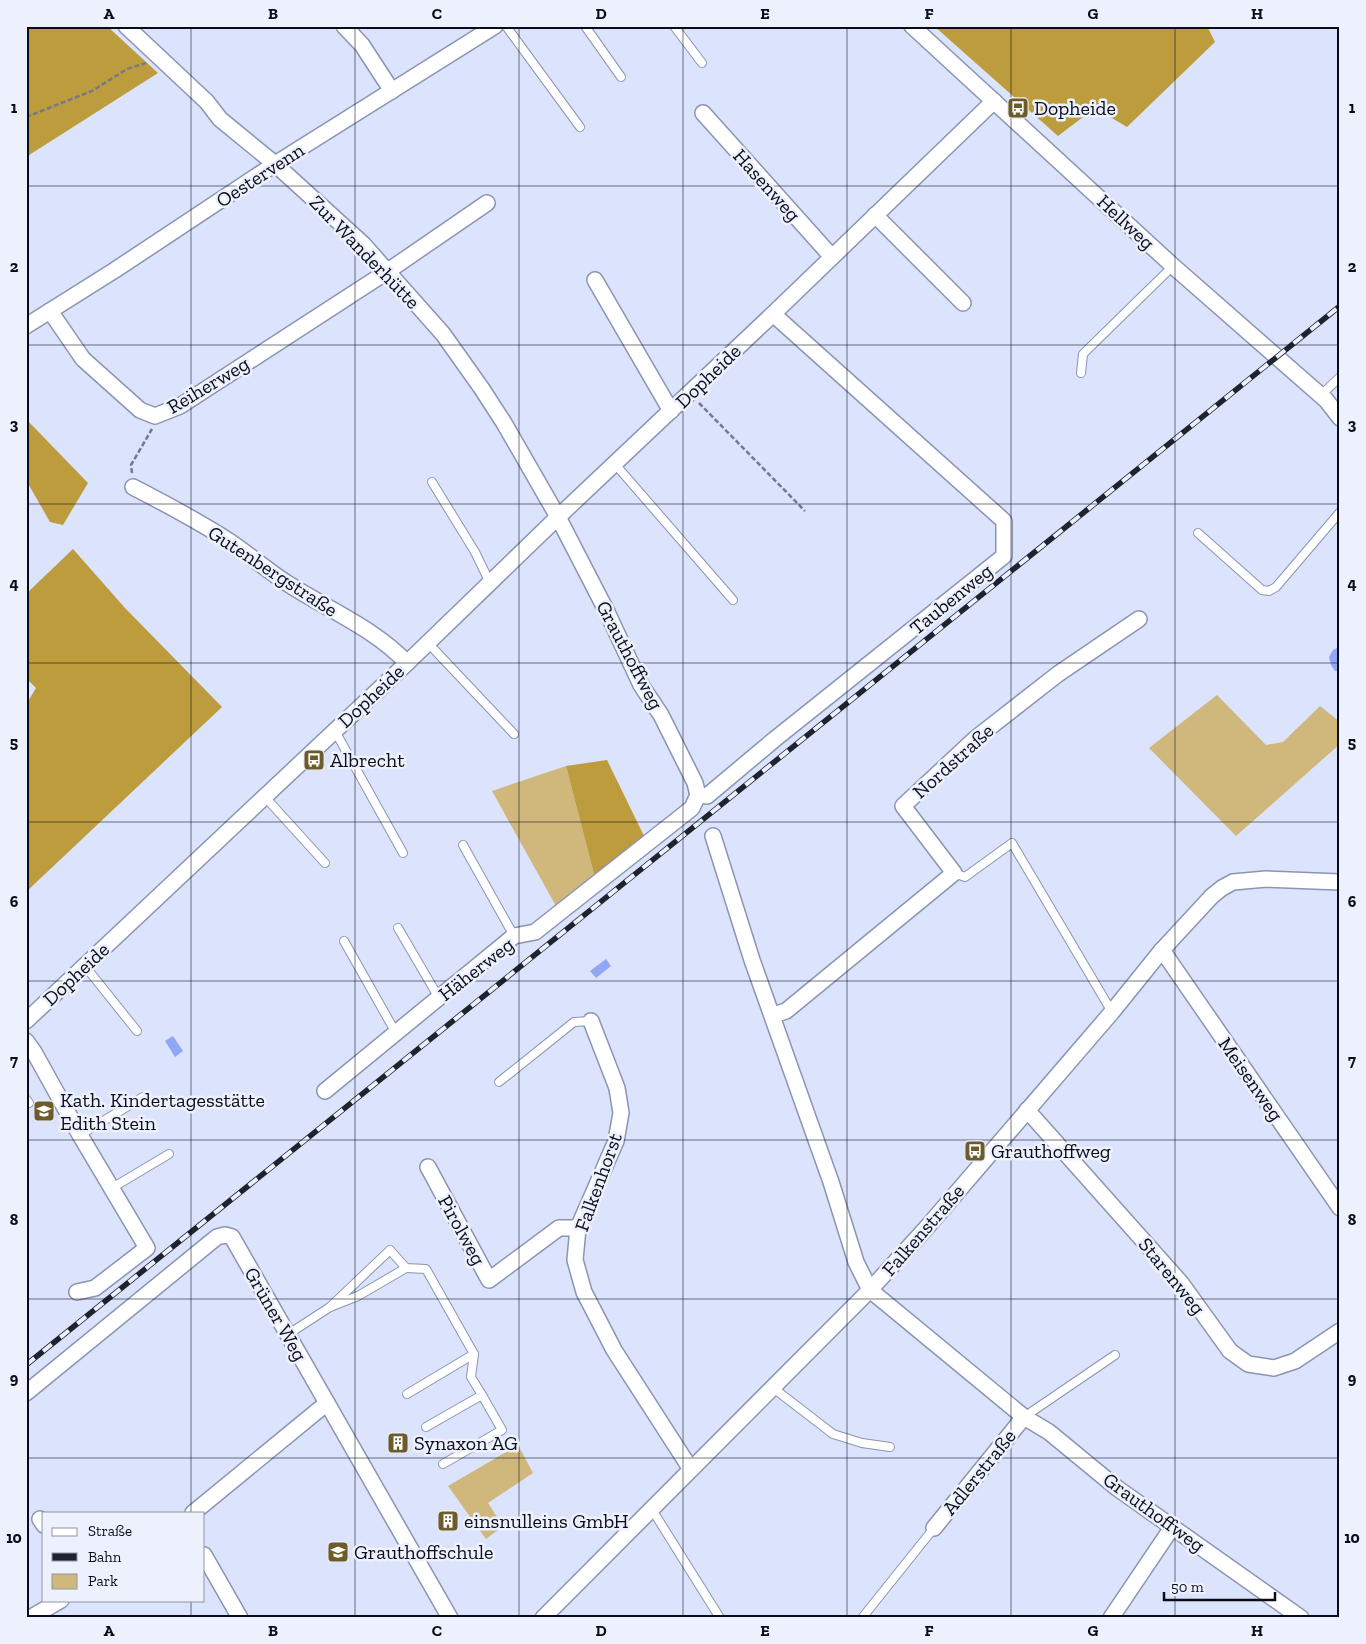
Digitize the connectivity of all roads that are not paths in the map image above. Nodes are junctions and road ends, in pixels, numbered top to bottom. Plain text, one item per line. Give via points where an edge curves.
1 (126, 26) edge
2 (344, 26) edge
3 (495, 26) edge
4 (506, 26) edge
5 (585, 26) edge
6 (674, 26) edge
7 (912, 26) edge
8 (702, 63) dead end
9 (621, 77) dead end
10 (392, 91) junction
11 (994, 100) junction
12 (703, 112) dead end
13 (580, 127) dead end
14 (275, 164) junction
15 (487, 203) dead end
16 (875, 215) junction
17 (832, 257) junction
18 (1173, 266) junction
19 (388, 271) junction
20 (595, 280) dead end
21 (963, 303) dead end
22 (50, 311) junction
23 (773, 314) junction
24 (26, 326) edge
25 (1081, 373) dead end
26 (1340, 378) edge
27 (1320, 396) junction
28 (671, 411) junction
29 (1340, 418) edge
30 (615, 464) junction
31 (432, 482) dead end
32 (133, 487) road end
33 (1340, 512) edge
34 (558, 517) junction
35 (1198, 533) dead end
36 (490, 583) junction
37 (733, 600) dead end
38 (1139, 619) dead end
39 (428, 643) junction
40 (407, 663) junction
41 (335, 731) junction
42 (514, 734) dead end
43 (698, 796) junction
44 (265, 797) junction
45 (713, 836) dead end
46 (463, 845) dead end
47 (403, 853) dead end
48 (325, 863) dead end
49 (954, 874) junction
50 (1340, 882) edge
51 (398, 928) dead end
52 (514, 936) junction
53 (344, 941) dead end
54 (1162, 950) junction
55 (85, 966) junction
56 (439, 998) junction
57 (29, 1011) edge
58 (1112, 1012) junction
59 (773, 1014) junction
60 (591, 1021) joint
61 (137, 1031) dead end
62 (396, 1033) junction
63 (26, 1041) edge
64 (499, 1082) dead end
65 (325, 1092) dead end
66 (143, 1097) dead end
67 (1027, 1110) junction
68 (80, 1134) junction
69 (169, 1154) dead end
70 (428, 1167) dead end
71 (112, 1188) junction
72 (1340, 1208) edge
73 (578, 1228) junction
74 (406, 1268) junction
75 (870, 1290) junction
76 (77, 1292) dead end
77 (330, 1307) junction
78 (1340, 1330) edge
79 (287, 1335) junction
80 (474, 1354) junction
81 (1115, 1355) dead end
82 (771, 1387) junction
83 (26, 1393) edge
84 (407, 1394) dead end
85 (482, 1396) junction
86 (327, 1403) junction
87 (1024, 1417) junction
88 (426, 1427) dead end
89 (890, 1447) dead end
90 (443, 1464) dead end
91 (690, 1468) junction
92 (651, 1508) junction
93 (194, 1512) edge
94 (1173, 1526) junction
95 (934, 1528) joint
96 (205, 1557) edge
97 (58, 1602) edge
98 (30, 1618) edge
99 (240, 1618) edge
100 (450, 1618) edge
101 (542, 1618) edge
102 (720, 1618) edge
103 (862, 1618) edge
104 (1111, 1618) edge
105 (1300, 1618) edge

1 - 14 street, Zur Wanderhütte via 207,102 220,119
2 - 10 street via 362,45
3 - 10 street, Oestervenn
4 - 13 lane
5 - 9 lane
6 - 8 lane
7 - 11 street, Hellweg
10 - 14 street, Oestervenn
11 - 16 street, Dopheide
11 - 18 street, Hellweg
12 - 17 street, Hasenweg
14 - 19 street, Zur Wanderhütte
14 - 22 street, Oestervenn
15 - 19 street, Reiherweg
16 - 17 street, Dopheide
16 - 21 street
17 - 23 street, Dopheide
18 - 25 lane via 1083,354
18 - 27 street, Hellweg
19 - 22 street, Reiherweg via 180,406 155,416 140,410 83,359
19 - 34 street, Zur Wanderhütte via 443,334 482,389
20 - 28 street, Dopheide
22 - 24 street, Oestervenn
23 - 28 street, Dopheide
23 - 43 street, Taubenweg via 1004,521 1004,556 707,796
26 - 27 lane
27 - 29 street, Hellweg
28 - 30 street, Dopheide
30 - 34 street, Dopheide
30 - 37 lane
31 - 36 lane
32 - 40 street, Gutenbergstraße via 229,541 289,584 368,630
33 - 35 lane via 1276,587 1268,592
34 - 36 street, Dopheide
34 - 43 street, Grauthoffweg via 641,685 661,715 695,783
36 - 39 street, Dopheide
38 - 49 street, Nordstraße via 1058,674 976,738 903,806
39 - 40 street, Dopheide
39 - 42 lane
40 - 41 street, Dopheide
41 - 44 street, Dopheide
41 - 47 lane
43 - 52 street, Häherweg via 692,808 535,932
44 - 48 lane
44 - 55 street, Dopheide
45 - 59 street, Grauthoffweg via 752,960
46 - 52 lane
49 - 58 lane via 965,878 1012,843
49 - 59 street via 786,1011
50 - 54 street, Falkenstraße via 1266,879 1233,882 1212,896
51 - 56 lane
52 - 56 street, Häherweg
53 - 62 lane
54 - 58 street, Falkenstraße
54 - 72 street, Meisenweg
55 - 57 street, Dopheide
55 - 61 lane
56 - 62 street, Häherweg
58 - 67 street, Falkenstraße
59 - 75 street, Grauthoffweg via 832,1182 856,1262
60 - 64 lane via 574,1022
60 - 73 street, Falkenhorst via 617,1088 621,1113 616,1141
62 - 65 street, Häherweg
63 - 68 street
66 - 68 lane
67 - 75 street, Falkenstraße
67 - 78 street, Starenweg via 1181,1283 1230,1351 1248,1364 1274,1368 1295,1361
68 - 71 street
69 - 71 lane
70 - 73 street, Pirolweg via 489,1280 558,1228
71 - 76 street via 147,1248 95,1288
73 - 91 street, Falkenhorst via 575,1260 584,1292 614,1350
74 - 77 lane via 358,1296
74 - 77 lane via 390,1250
74 - 80 lane via 426,1269
75 - 82 street, Falkenstraße
75 - 87 street, Grauthoffweg
77 - 79 lane
79 - 83 street, Grüner Weg via 232,1237 225,1235 217,1237
79 - 86 street, Grüner Weg
80 - 84 lane
80 - 85 lane via 472,1377
81 - 87 lane
82 - 89 lane via 833,1434
82 - 91 street, Falkenstraße
85 - 88 lane
85 - 90 lane via 502,1430
86 - 93 street
86 - 100 street, Grüner Weg
87 - 94 street, Grauthoffweg via 1049,1432 1117,1488
87 - 95 street, Adlerstraße
91 - 92 street, Falkenstraße
92 - 101 street, Falkenstraße
92 - 102 lane
94 - 104 street
94 - 105 street, Grauthoffweg
95 - 103 lane
96 - 99 street
97 - 98 street

